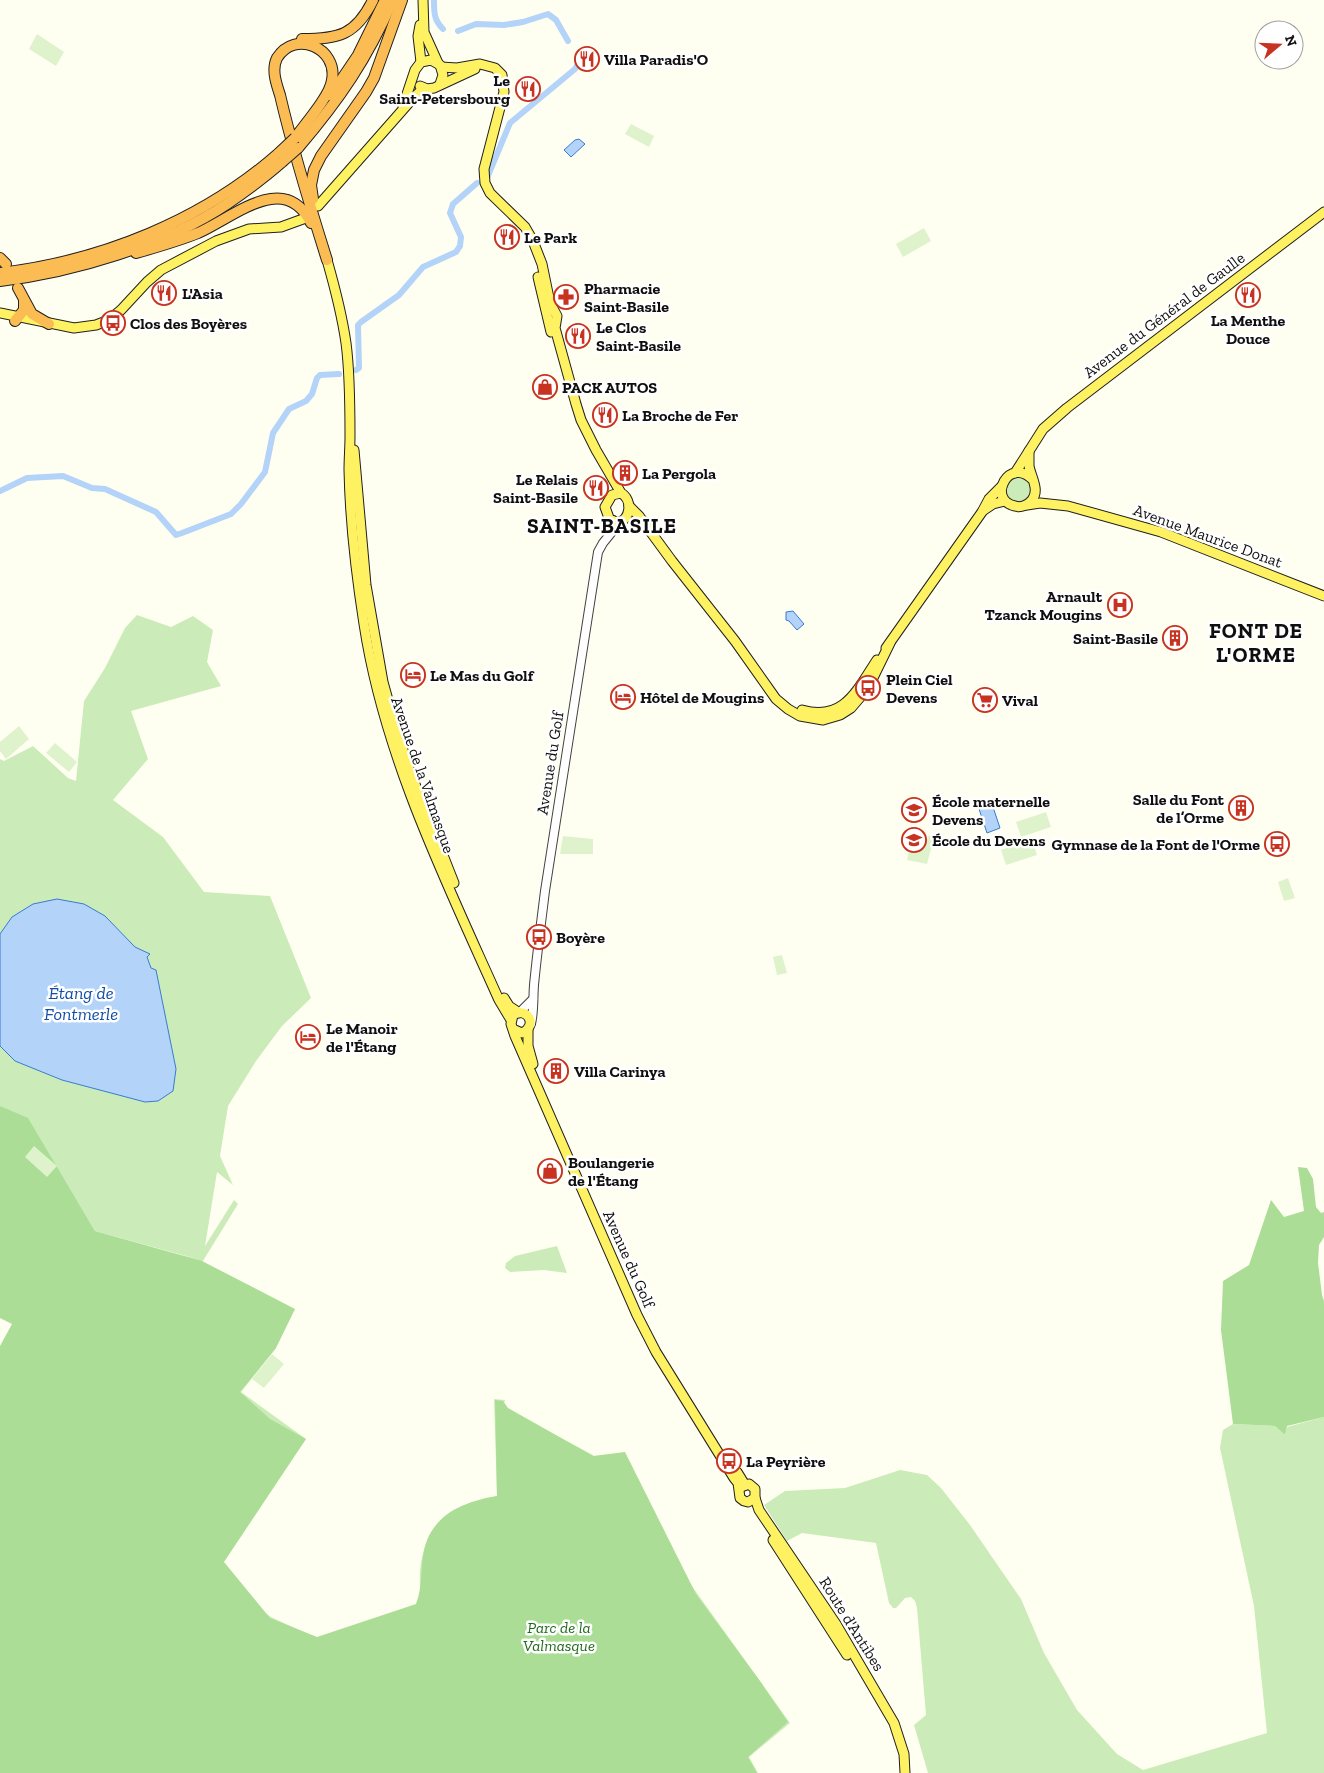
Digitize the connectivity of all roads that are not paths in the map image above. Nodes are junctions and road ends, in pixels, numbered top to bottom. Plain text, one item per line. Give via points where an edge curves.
1 (373, 0) edge
2 (385, 0) edge
3 (393, 0) edge
4 (402, 0) edge
5 (424, 0) edge
6 (422, 15) junction
7 (421, 62) junction
8 (440, 65) junction
9 (485, 66) junction
10 (414, 73) junction
11 (440, 84) junction
12 (424, 88) junction
13 (282, 110) junction
14 (400, 112) junction
15 (296, 143) junction
16 (281, 158) junction
17 (318, 206) dead end
18 (1324, 212) edge
19 (303, 219) dead end
20 (256, 230) junction
21 (327, 260) junction
22 (2, 265) edge
23 (72, 267) junction
24 (0, 281) edge
25 (18, 288) dead end
26 (24, 301) junction
27 (0, 315) edge
28 (17, 319) junction
29 (49, 324) junction
30 (1029, 449) junction
31 (607, 468) junction
32 (1015, 473) junction
33 (1033, 480) junction
34 (1002, 486) junction
35 (1035, 492) junction
36 (621, 493) junction
37 (609, 498) junction
38 (1005, 501) junction
39 (1027, 504) junction
40 (1052, 504) junction
41 (629, 506) junction
42 (982, 512) junction
43 (609, 518) junction
44 (623, 521) junction
45 (643, 522) junction
46 (609, 535) junction
47 (1323, 596) edge
48 (435, 846) junction
49 (533, 999) junction
50 (519, 1012) junction
51 (512, 1025) junction
52 (530, 1027) junction
53 (555, 1116) junction
54 (555, 1130) junction
55 (742, 1487) junction
56 (751, 1500) junction
57 (842, 1642) junction
58 (901, 1773) edge
59 (905, 1773) edge

1 - 13 highway via 359,24 345,34 292,40 274,53 269,73
2 - 15 highway via 358,55
3 - 15 highway via 354,76 331,108
4 - 21 highway via 374,78 322,156 312,178 313,201
5 - 6 main road
6 - 7 main road via 418,36
6 - 8 main road via 424,32
7 - 8 main road via 428,59
7 - 10 main road
8 - 9 main road via 457,68
8 - 11 main road via 443,76
9 - 11 main road
9 - 31 main road via 499,71 504,86 484,177 490,193 530,233 537,250 552,318 554,347 572,410 581,431
10 - 12 main road via 418,84
10 - 14 main road
11 - 12 main road
12 - 14 main road
13 - 15 highway via 275,77 277,59 294,45 304,44 322,50 332,68 332,79
13 - 21 highway
14 - 17 main road
15 - 16 highway, bridge
16 - 22 highway via 201,210 168,226 74,258 30,268
16 - 23 highway via 226,204 190,224 140,246
18 - 30 main road, Avenue du Général de Gaulle via 1067,408 1043,429
19 - 20 main road via 281,227
20 - 28 main road via 168,270 118,320 102,328 71,332
20 - 29 main road via 230,235 170,264 147,282 115,316 103,323 74,328
21 - 23 highway via 304,210 292,200 274,198 182,239 116,259
21 - 48 main road, Avenue de la Valmasque via 346,343 352,519 364,626 390,732
23 - 24 highway
25 - 26 highway
26 - 28 highway via 25,308
26 - 29 highway via 34,316
27 - 28 main road
28 - 29 main road
30 - 32 main road, Avenue du Général de Gaulle
30 - 33 main road
31 - 36 main road
31 - 37 main road
32 - 33 main road via 1025,474
32 - 34 main road via 1007,477
33 - 35 main road
34 - 38 main road
34 - 42 main road
35 - 39 main road
35 - 40 main road
36 - 37 main road
36 - 41 main road
37 - 43 main road via 605,507
38 - 39 main road via 1016,507
38 - 42 main road
39 - 40 main road, Avenue Maurice Donat
40 - 47 main road, Avenue Maurice Donat via 1160,532
41 - 44 main road
41 - 45 main road
42 - 45 main road via 852,696 833,711 811,713 775,693
43 - 44 main road via 614,522
43 - 46 street, Avenue du Golf
44 - 45 main road
44 - 46 street, Avenue du Golf
46 - 49 street, Avenue du Golf via 598,552 587,617 545,891
48 - 50 main road, Avenue de la Valmasque via 504,998
48 - 51 main road, Avenue de la Valmasque
49 - 50 street
49 - 52 street, Avenue du Golf
50 - 51 main road via 513,1015
50 - 52 main road via 530,1017
51 - 52 main road via 522,1033
51 - 54 main road, Avenue du Golf
52 - 53 main road, Avenue du Golf via 529,1054
53 - 54 main road
53 - 55 main road, Avenue du Golf via 642,1312
54 - 55 main road, Avenue du Golf via 656,1352
55 - 56 main road via 740,1498
55 - 56 main road via 751,1485 755,1489 756,1494
56 - 57 main road, Route d'Antibes
57 - 58 main road, Route d'Antibes via 891,1726 898,1745
57 - 59 main road, Route d'Antibes via 894,1723 904,1754

